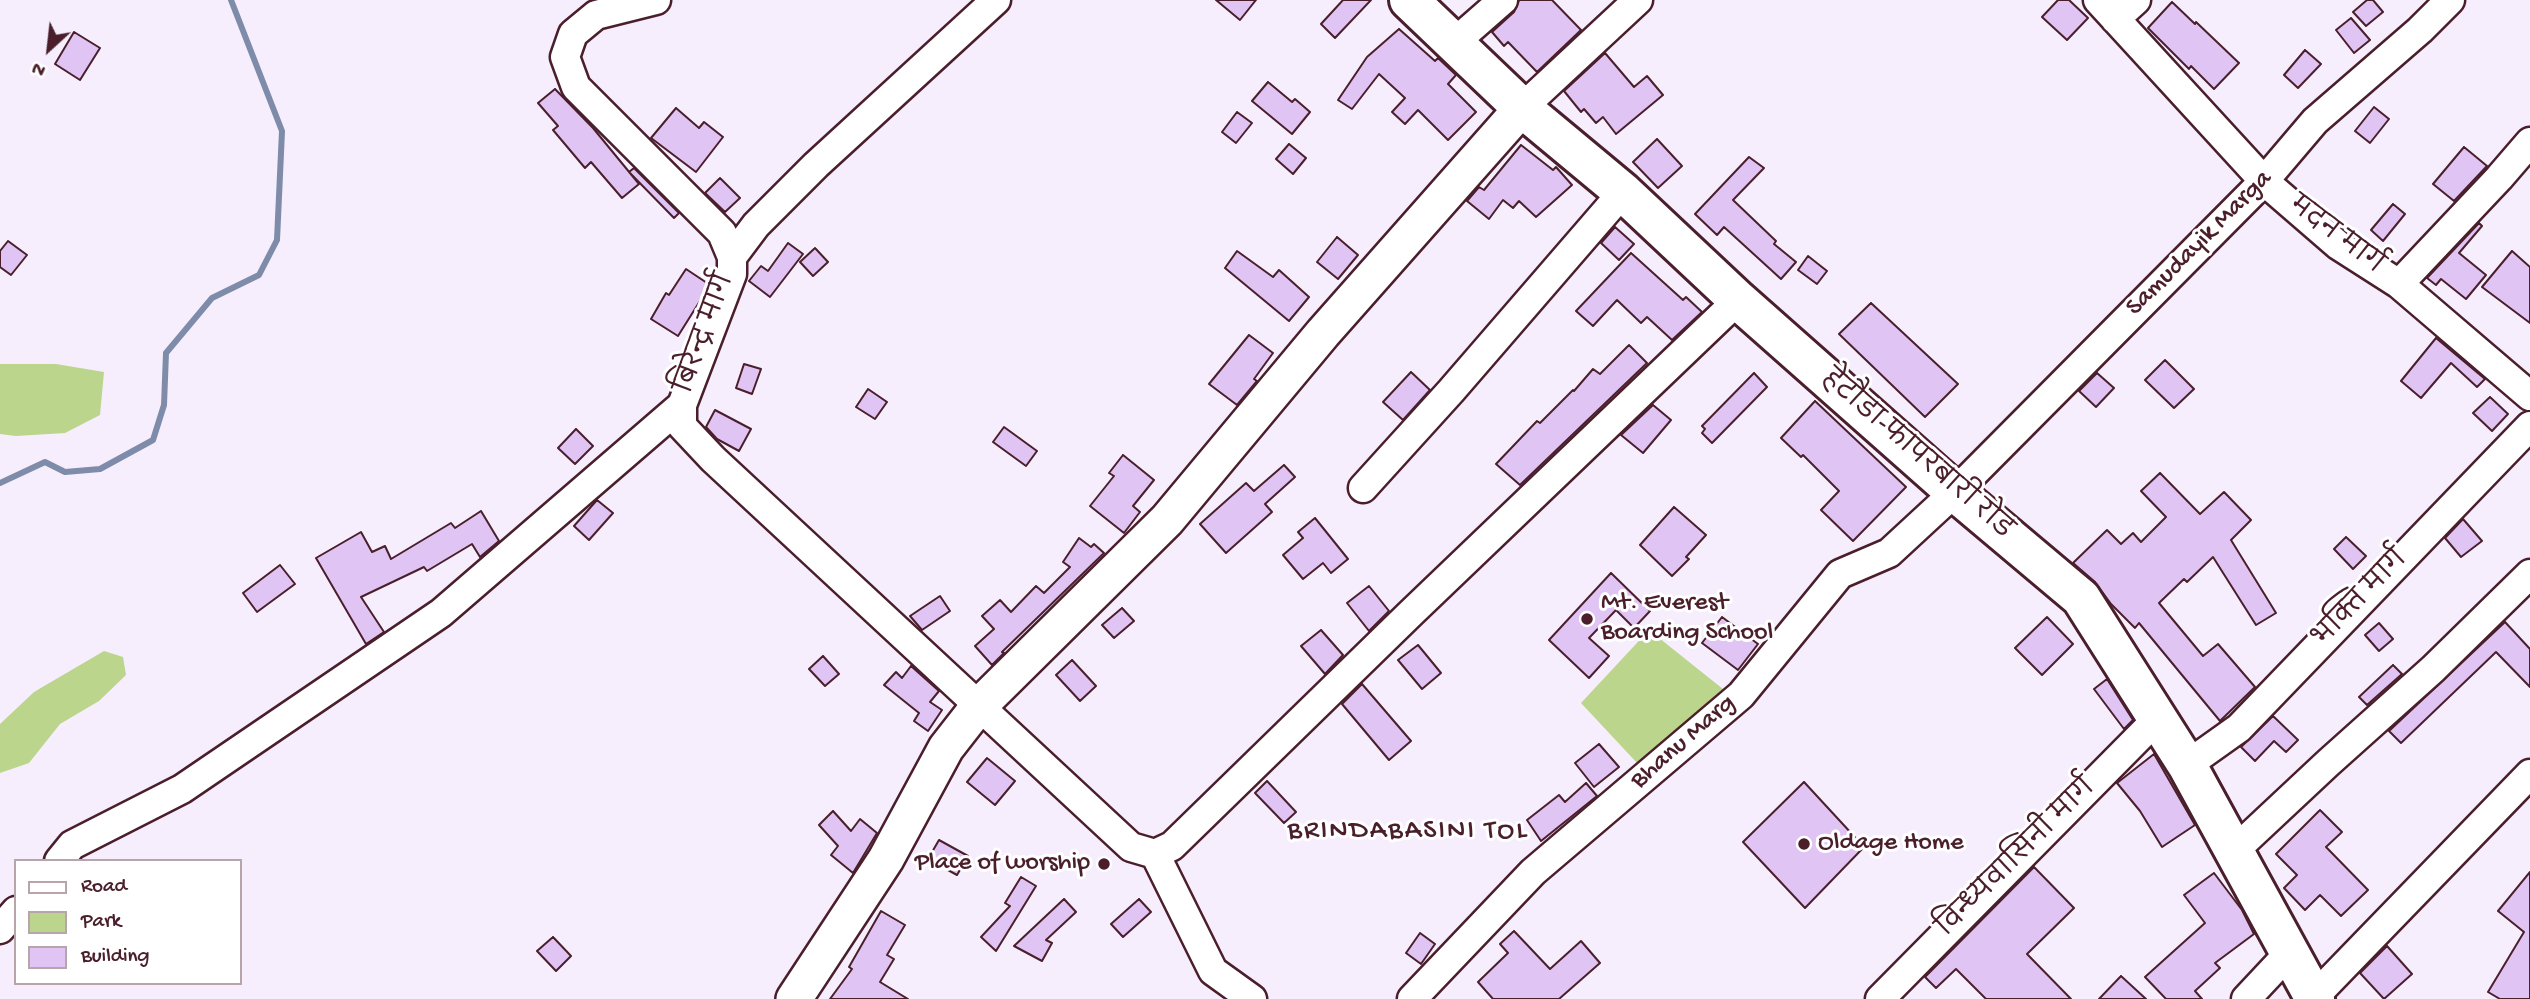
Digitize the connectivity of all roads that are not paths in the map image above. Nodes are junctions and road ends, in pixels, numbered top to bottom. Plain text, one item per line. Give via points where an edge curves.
1 (656, 0) edge
2 (996, 0) edge
3 (1409, 0) edge
4 (1503, 0) edge
5 (1638, 0) edge
6 (2136, 0) edge
7 (2450, 0) edge
8 (2107, 10) edge
9 (1454, 43) junction
10 (1522, 108) junction
11 (2530, 142) edge
12 (2264, 181) junction
13 (1623, 192) junction
14 (733, 257) junction
15 (2399, 284) junction
16 (1738, 300) junction
17 (2530, 396) edge
18 (682, 405) junction
19 (2530, 426) edge
20 (1363, 488) dead end
21 (1955, 492) junction
22 (2530, 574) edge
23 (978, 707) junction
24 (2157, 719) junction
25 (2187, 765) junction
26 (2530, 774) edge
27 (2234, 852) junction
28 (1154, 854) junction
29 (61, 859) edge
30 (14, 913) edge
31 (0, 929) edge
32 (2290, 952) junction
33 (2315, 998) edge
34 (794, 999) edge
35 (1252, 999) edge
36 (1412, 999) edge
37 (1880, 999) edge
38 (2246, 999) edge

1 - 14 street, बिरेन्द्र मार्ग via 596,15 573,34 565,57 576,87 722,233
2 - 14 street via 816,165 757,225
3 - 9 highway, हेटौडा-फापरबारी रोड
4 - 9 street
5 - 10 street
6 - 8 street
7 - 12 street, Samudayik Marga via 2315,121
8 - 12 street, मदन मार्ग
9 - 10 highway, हेटौडा-फापरबारी रोड
10 - 13 highway, हेटौडा-फापरबारी रोड
10 - 23 main road via 1323,333 1167,520
11 - 15 street
12 - 15 street, मदन मार्ग via 2338,246
12 - 21 street, Samudayik Marga
13 - 16 highway, हेटौडा-फापरबारी रोड
13 - 20 street
14 - 18 street, बिरेन्द्र मार्ग via 732,274
15 - 17 street, मदन मार्ग
16 - 21 highway, हेटौडा-फापरबारी रोड
16 - 28 street via 1172,846
18 - 23 street, बिरेन्द्र मार्ग via 682,426 713,459
18 - 29 street via 441,613 182,789 72,845
19 - 25 street, भक्ति मार्ग via 2239,728
21 - 24 highway, हेटौडा-फापरबारी रोड via 2081,598
21 - 36 street, Bhanu Marg via 1889,553 1840,574 1741,695 1533,872
22 - 27 street
23 - 28 street, बिरेन्द्र मार्ग via 1131,848
23 - 34 main road via 946,748 886,859
24 - 25 highway, हेटौडा-फापरबारी रोड
24 - 37 street, विन्ध्यवासिनी मार्ग
25 - 27 highway, हेटौडा-फापरबारी रोड
26 - 33 street
27 - 32 highway, हेटौडा-फापरबारी रोड
28 - 35 street via 1213,971
30 - 31 street
32 - 33 highway, हेटौडा-फापरबारी रोड
32 - 38 street

